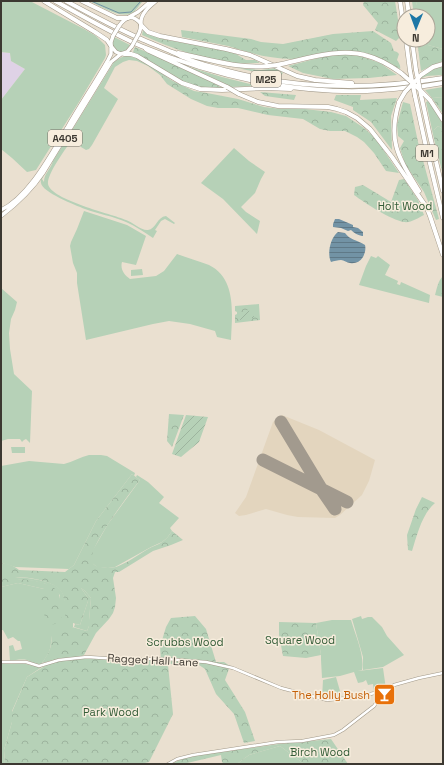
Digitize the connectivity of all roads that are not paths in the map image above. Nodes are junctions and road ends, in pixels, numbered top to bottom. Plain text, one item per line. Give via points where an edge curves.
1 (44, 1) edge
2 (54, 1) edge
3 (66, 1) edge
4 (82, 1) edge
5 (151, 1) edge
6 (156, 1) edge
7 (129, 18) junction
8 (141, 24) junction
9 (140, 45) junction
10 (111, 47) junction
11 (407, 48) edge
12 (413, 48) edge
13 (174, 53) junction
14 (122, 54) junction
15 (443, 64) edge
16 (443, 78) edge
17 (443, 83) edge
18 (368, 86) junction
19 (302, 88) junction
20 (443, 120) edge
21 (443, 191) edge
22 (427, 208) junction
23 (1, 210) edge
24 (1, 216) edge
25 (443, 218) edge
26 (443, 255) edge
27 (1, 662) edge
28 (443, 673) edge
29 (383, 692) junction
30 (168, 764) edge

1 - 10 highway via 107,40
2 - 9 highway, M25
3 - 13 highway, M25 via 127,33
4 - 7 highway via 117,18
5 - 7 highway
6 - 8 highway via 144,13
7 - 8 highway via 136,19
7 - 10 highway, bridge via 119,26 113,36
8 - 14 highway, bridge via 132,46
8 - 18 highway, M25 via 148,32 250,55 297,76
9 - 19 highway, M25 via 175,59 235,77
9 - 22 highway, bridge via 149,52 258,102 278,106 328,107 357,118 370,129
10 - 14 highway
10 - 23 highway, A405 via 108,60 37,175 20,197
11 - 25 highway, M1, bridge via 415,96
12 - 21 highway, M1, bridge
13 - 18 highway, M25 via 239,74 270,80 313,85
13 - 20 highway, bridge via 255,67 327,54 362,54 401,73 430,100
14 - 19 highway, M25 via 136,56 182,83 200,89
14 - 24 highway, A405 via 109,65 40,179 24,198
15 - 22 highway, bridge via 421,74 405,92 399,102 394,128 399,156
16 - 18 highway, M25
17 - 19 highway, M25 via 376,91
22 - 26 highway
27 - 29 street, Ragged Hall Lane via 26,662 39,666 59,660 87,657 206,662 233,668 281,688 328,700
28 - 29 street, Ragged Hall Lane via 394,686
29 - 30 street via 374,706 334,735 193,755

